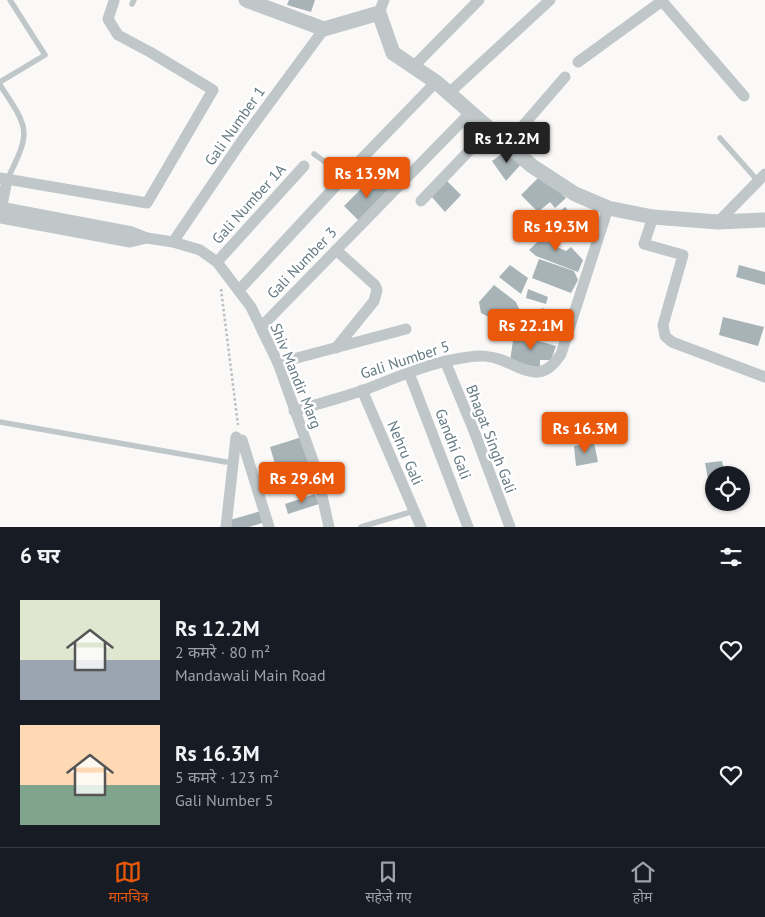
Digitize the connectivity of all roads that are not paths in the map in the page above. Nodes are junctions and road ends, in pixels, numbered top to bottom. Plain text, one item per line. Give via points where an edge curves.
1 (10, 0) edge
2 (246, 0) edge
3 (479, 0) edge
4 (550, 0) edge
5 (114, 1) edge
6 (661, 1) edge
7 (382, 6) edge
8 (324, 30) junction
9 (578, 62) dead end
10 (414, 66) junction
11 (565, 77) dead end
12 (436, 82) junction
13 (0, 83) edge
14 (448, 93) junction
15 (744, 96) dead end
16 (470, 113) junction
17 (490, 128) junction
18 (720, 138) dead end
19 (507, 144) junction
20 (314, 154) dead end
21 (304, 166) dead end
22 (345, 176) junction
23 (761, 177) edge
24 (4, 179) edge
25 (421, 201) dead end
26 (608, 208) junction
27 (0, 212) edge
28 (653, 217) junction
29 (765, 220) edge
30 (718, 222) junction
31 (173, 242) junction
32 (336, 250) junction
33 (217, 262) junction
34 (240, 290) junction
35 (261, 327) junction
36 (406, 329) dead end
37 (336, 348) junction
38 (445, 362) junction
39 (278, 363) junction
40 (409, 373) junction
41 (765, 377) edge
42 (362, 390) junction
43 (294, 411) junction
44 (0, 422) edge
45 (226, 462) dead end
46 (414, 511) junction
47 (327, 526) edge
48 (226, 527) edge
49 (269, 527) edge
50 (361, 527) edge
51 (421, 527) edge
52 (468, 527) edge
53 (510, 527) edge

1 - 13 lane via 45,55
2 - 8 street
3 - 10 street
4 - 14 street
5 - 24 street via 108,19 118,36 213,90 147,204
6 - 9 street
6 - 15 street
7 - 8 street
7 - 10 street via 393,53
8 - 31 street, Gali Number 1 via 243,139
10 - 12 street
11 - 19 street
12 - 14 street
12 - 22 street
13 - 24 lane via 18,112 25,136 21,151
14 - 16 street
16 - 17 street
16 - 32 street, Gali Number 3
17 - 19 street
17 - 25 street
18 - 23 lane
19 - 26 street via 532,166 575,194
20 - 22 lane
21 - 33 street, Gali Number 1A
22 - 34 street
23 - 30 street
24 - 27 street
26 - 28 street
26 - 38 street, Gali Number 5 via 561,354 554,365 543,372 530,372 497,358 471,356
27 - 31 street, Shiv Mandir Marg via 132,232
28 - 30 street
28 - 41 street via 644,244 683,255 665,313 665,336 672,342
29 - 30 street
31 - 33 street, Shiv Mandir Marg via 200,250
32 - 35 street, Gali Number 3
32 - 37 street via 377,290 374,301
33 - 34 street, Shiv Mandir Marg
34 - 35 street, Shiv Mandir Marg
35 - 39 street, Shiv Mandir Marg
36 - 37 street
37 - 39 street
38 - 40 street, Gali Number 5
38 - 53 street, Bhagat Singh Gali
39 - 43 street, Shiv Mandir Marg
40 - 42 street, Gali Number 5
40 - 52 street, Gandhi Gali
42 - 43 street, Gali Number 5
42 - 46 street, Nehru Gali
43 - 47 street, Shiv Mandir Marg via 316,469
44 - 45 lane
46 - 50 lane
46 - 51 street, Nehru Gali
48 - 49 street via 239,439

